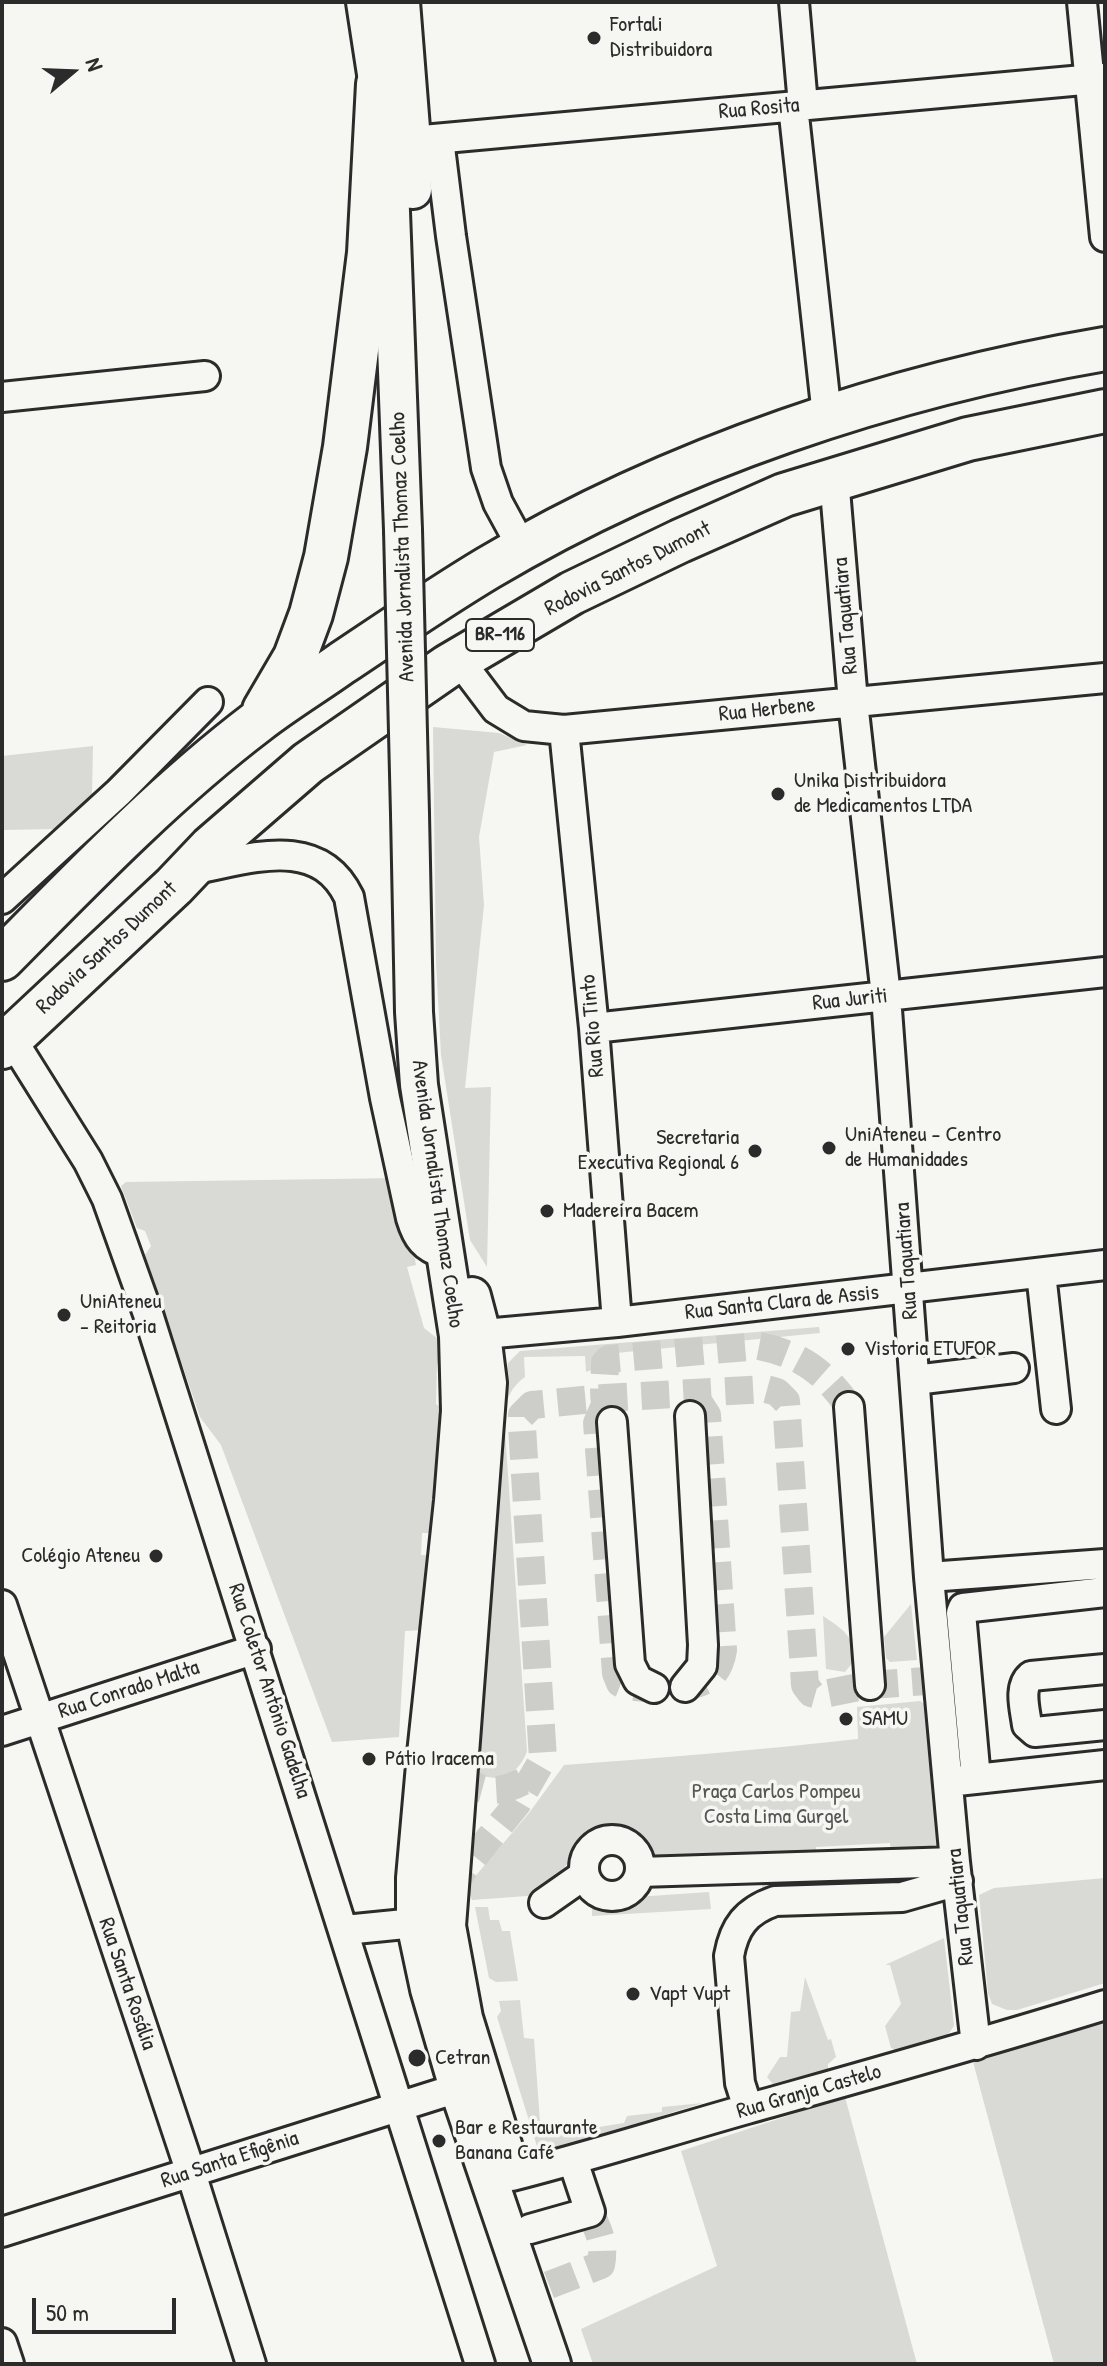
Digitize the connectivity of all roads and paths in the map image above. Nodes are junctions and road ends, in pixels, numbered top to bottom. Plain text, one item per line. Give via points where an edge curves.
1 (365, 2) edge
2 (401, 2) edge
3 (794, 2) edge
4 (1082, 2) edge
5 (1098, 78) edge
6 (378, 84) junction
7 (798, 106) junction
8 (426, 140) junction
9 (1105, 237) edge
10 (1105, 349) edge
11 (205, 376) dead end
12 (2, 397) edge
13 (1105, 411) edge
14 (827, 416) junction
15 (834, 478) junction
16 (412, 531) junction
17 (523, 549) junction
18 (459, 660) junction
19 (1105, 678) edge
20 (208, 702) dead end
21 (853, 702) junction
22 (257, 722) junction
23 (564, 730) junction
24 (417, 814) junction
25 (189, 870) junction
26 (2, 899) edge
27 (2, 959) edge
28 (1105, 972) edge
29 (886, 996) junction
30 (594, 1028) junction
31 (6, 1043) edge
32 (445, 1254) junction
33 (1105, 1265) edge
34 (1041, 1273) junction
35 (909, 1289) junction
36 (617, 1322) junction
37 (470, 1335) junction
38 (1014, 1368) dead end
39 (915, 1380) junction
40 (849, 1407) tunnel mouth
41 (1056, 1409) dead end
42 (690, 1416) dead end
43 (612, 1422) tunnel mouth
44 (1105, 1564) edge
45 (929, 1577) junction
46 (1105, 1592) edge
47 (2, 1605) edge
48 (256, 1649) junction
49 (1105, 1669) edge
50 (694, 1676) dead end
51 (870, 1685) dead end
52 (654, 1688) dead end
53 (38, 1719) junction
54 (1105, 1725) edge
55 (2, 1731) edge
56 (1105, 1765) edge
57 (962, 1780) junction
58 (640, 1872) junction
59 (957, 1872) junction
60 (584, 1875) junction
61 (544, 1903) dead end
62 (415, 1923) junction
63 (345, 1930) junction
64 (1105, 2005) edge
65 (976, 2045) junction
66 (458, 2088) junction
67 (399, 2106) junction
68 (748, 2108) junction
69 (573, 2161) junction
70 (191, 2173) junction
71 (512, 2176) junction
72 (530, 2229) junction
73 (2, 2232) edge
74 (2, 2343) edge
75 (9, 2364) edge
76 (251, 2364) edge
77 (480, 2364) edge
78 (552, 2364) edge
79 (575, 2364) edge

1 - 6 main road, Avenida Jornalista Thomaz Coelho
2 - 8 main road, Avenida Jornalista Thomaz Coelho
3 - 7 street
4 - 5 street
5 - 7 street, Rua Rosita
5 - 9 street
6 - 16 main road, Avenida Jornalista Thomaz Coelho via 389,159
6 - 22 highway via 369,253 326,557 295,657
7 - 8 street, Rua Rosita
7 - 14 street
8 - 16 main road, Avenida Jornalista Thomaz Coelho
8 - 17 street via 486,468
10 - 14 highway, BR-116 via 1013,365
11 - 12 street
13 - 15 highway, Rodovia Santos Dumont / BR-116 via 968,439
14 - 17 highway, BR-116 via 704,461
15 - 18 highway, Rodovia Santos Dumont / BR-116 via 784,495 572,593
15 - 21 street, Rua Taquatiara
16 - 24 main road, Avenida Jornalista Thomaz Coelho
17 - 22 highway, BR-116
18 - 23 street, Rua Herbene via 496,709 524,726
18 - 25 highway, Rodovia Santos Dumont / BR-116 via 308,763
19 - 21 street, Rua Herbene
20 - 26 street
21 - 23 street, Rua Herbene
21 - 29 street, Rua Taquatiara
22 - 27 highway, BR-116 via 95,865
23 - 30 street, Rua Rio Tinto
24 - 32 main road, Avenida Jornalista Thomaz Coelho via 414,1012 425,1132
24 - 37 main road, Avenida Jornalista Thomaz Coelho via 436,1092 466,1275
25 - 31 highway, Rodovia Santos Dumont / BR-116
25 - 32 street via 272,854 300,856 323,865 342,883 349,897 411,1218 424,1245
28 - 29 street, Rua Juriti
29 - 30 street, Rua Juriti
29 - 35 street, Rua Taquatiara
30 - 36 street, Rua Rio Tinto
31 - 48 street, Rua Coletor Antônio Gadelha via 88,1161 107,1199
32 - 37 main road, Avenida Jornalista Thomaz Coelho
33 - 34 street, Rua Santa Clara de Assis
34 - 35 street, Rua Santa Clara de Assis
34 - 41 street
35 - 36 street, Rua Santa Clara de Assis
35 - 39 street, Rua Taquatiara
36 - 37 street, Rua Santa Clara de Assis
37 - 62 main road, Avenida Jornalista Thomaz Coelho via 426,1754
37 - 71 main road, Avenida Jornalista Thomaz Coelho via 488,1383 447,1926 464,2018
38 - 39 street
39 - 45 street, Rua Taquatiara
40 - 51 street
42 - 50 street via 703,1645
43 - 52 street via 630,1664 638,1680
44 - 45 street
45 - 57 street, Rua Taquatiara
46 - 57 street via 963,1608
47 - 53 street, Rua Santa Rosália
48 - 53 street, Rua Conrado Malta
48 - 63 street, Rua Coletor Antônio Gadelha
49 - 54 street via 1031,1676 1023,1687 1027,1725 1035,1732
53 - 55 street, Rua Conrado Malta
53 - 70 street, Rua Santa Rosália
56 - 57 street
57 - 59 street, Rua Taquatiara
58 - 59 street
58 - 60 street via 632,1890 614,1897 595,1892
58 - 60 street via 631,1847 606,1840 591,1848
59 - 65 street, Rua Taquatiara
59 - 68 street via 902,1897 775,1901 743,1921 733,1935 729,1956 740,2083
60 - 61 street
62 - 63 street
62 - 66 main road, Avenida Jornalista Thomaz Coelho
63 - 67 street, Rua Coletor Antônio Gadelha
64 - 65 street, Rua Granja Castelo
65 - 68 street, Rua Granja Castelo
66 - 67 street, Rua Santa Efigênia
66 - 78 main road, Avenida Jornalista Thomaz Coelho
67 - 70 street, Rua Santa Efigênia
67 - 77 street, Rua Coletor Antônio Gadelha
68 - 69 street, Rua Granja Castelo
69 - 71 street, Rua Granja Castelo
69 - 72 street via 590,2212
70 - 73 street, Rua Santa Efigênia
70 - 76 street, Rua Santa Rosália
71 - 72 main road, Avenida Jornalista Thomaz Coelho
72 - 79 main road, Avenida Jornalista Thomaz Coelho
74 - 75 street

